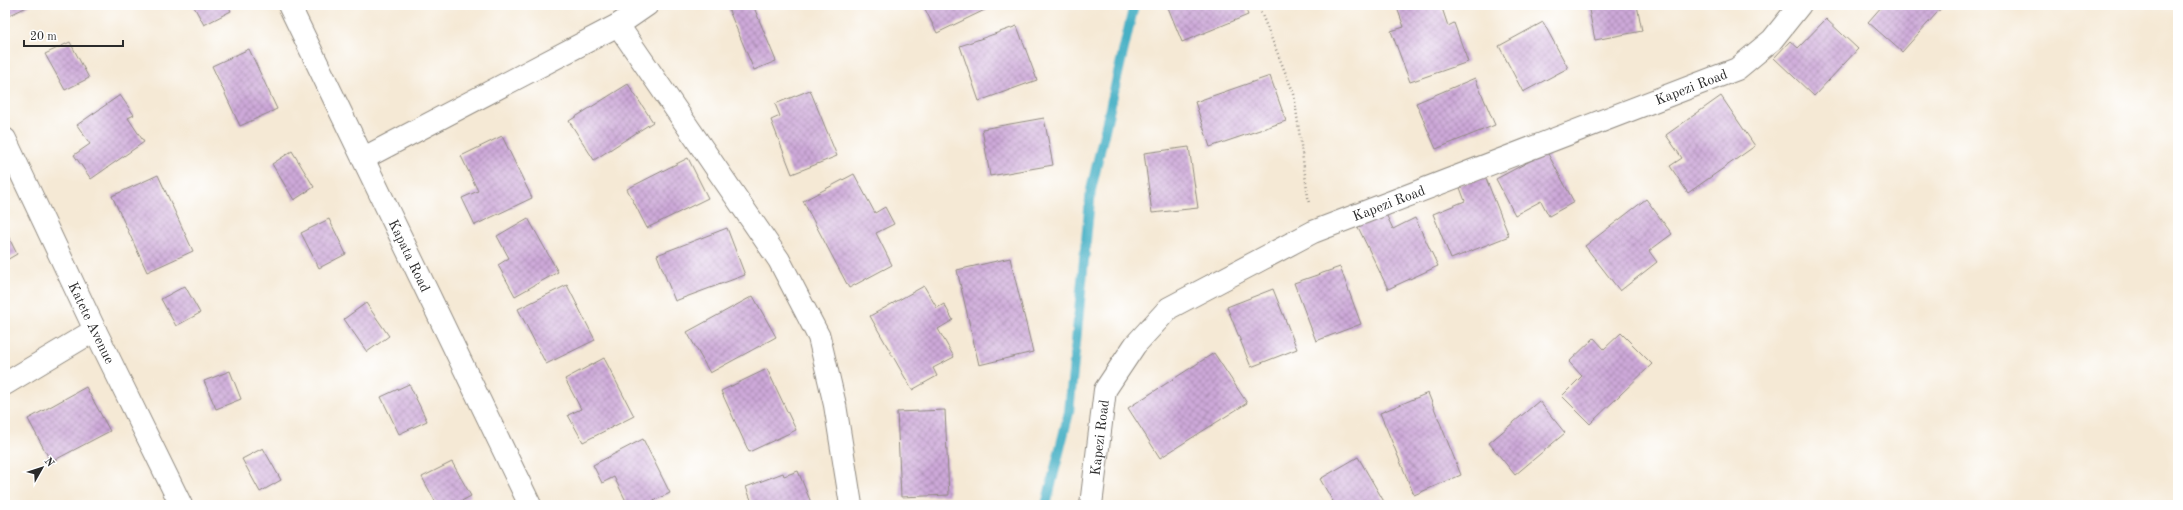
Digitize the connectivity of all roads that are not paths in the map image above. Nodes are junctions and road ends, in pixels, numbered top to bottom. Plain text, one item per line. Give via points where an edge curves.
1 (289, 5) edge
2 (647, 5) edge
3 (1800, 5) edge
4 (618, 25) junction
5 (5, 139) edge
6 (364, 158) junction
7 (95, 330) junction
8 (5, 384) edge
9 (181, 505) edge
10 (530, 505) edge
11 (851, 505) edge
12 (1091, 505) edge

1 - 6 street, Kapata Road
2 - 4 street
3 - 12 street, Kapezi Road via 1772,40 1737,69 1312,232 1169,308 1135,345 1105,390
4 - 6 street
4 - 11 street via 779,260 819,337 835,405
5 - 7 street, Katete Avenue
6 - 10 street, Kapata Road
7 - 8 street
7 - 9 street, Katete Avenue

